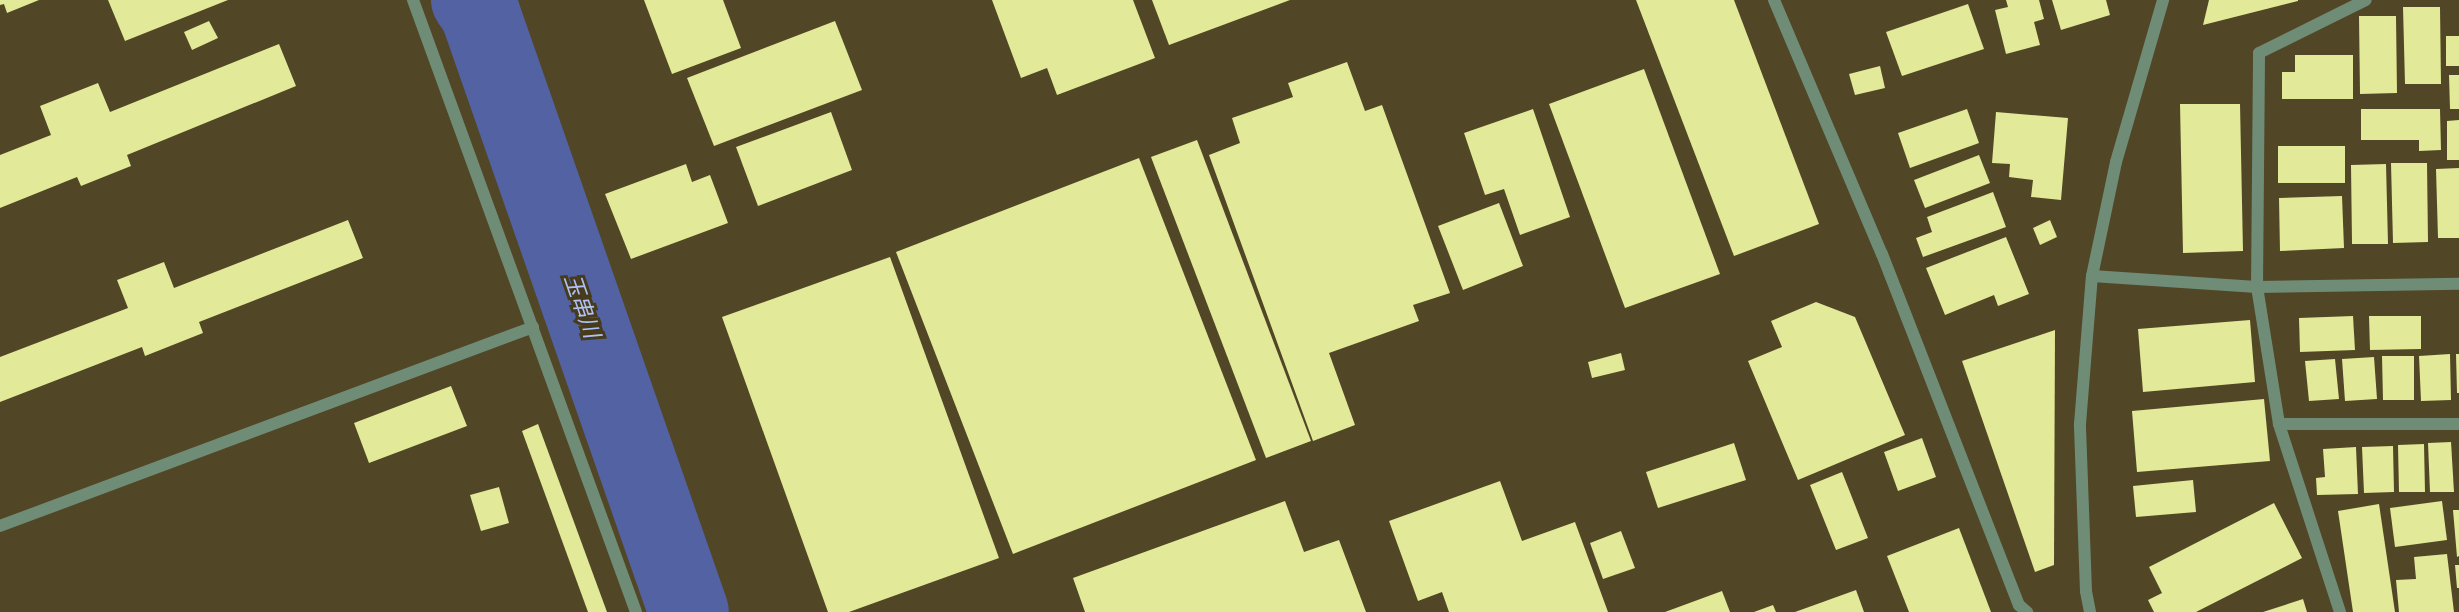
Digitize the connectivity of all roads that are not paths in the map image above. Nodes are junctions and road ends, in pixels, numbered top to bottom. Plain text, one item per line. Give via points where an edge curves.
1 (413, 0) edge
2 (1774, 0) edge
3 (2163, 0) edge
4 (2366, 0) edge
5 (2092, 276) junction
6 (2459, 284) edge
7 (2257, 287) junction
8 (533, 327) junction
9 (2279, 424) junction
10 (2459, 424) edge
11 (0, 526) edge
12 (636, 612) edge
13 (2027, 612) edge
14 (2090, 612) edge
15 (2340, 612) edge

1 - 8 street
2 - 13 street via 1882,254 2019,605
3 - 5 street via 2116,162
4 - 7 street via 2259,53
5 - 7 street
5 - 14 street via 2080,424
6 - 7 street
7 - 9 street
8 - 11 street
8 - 12 street
9 - 10 street
9 - 15 street

